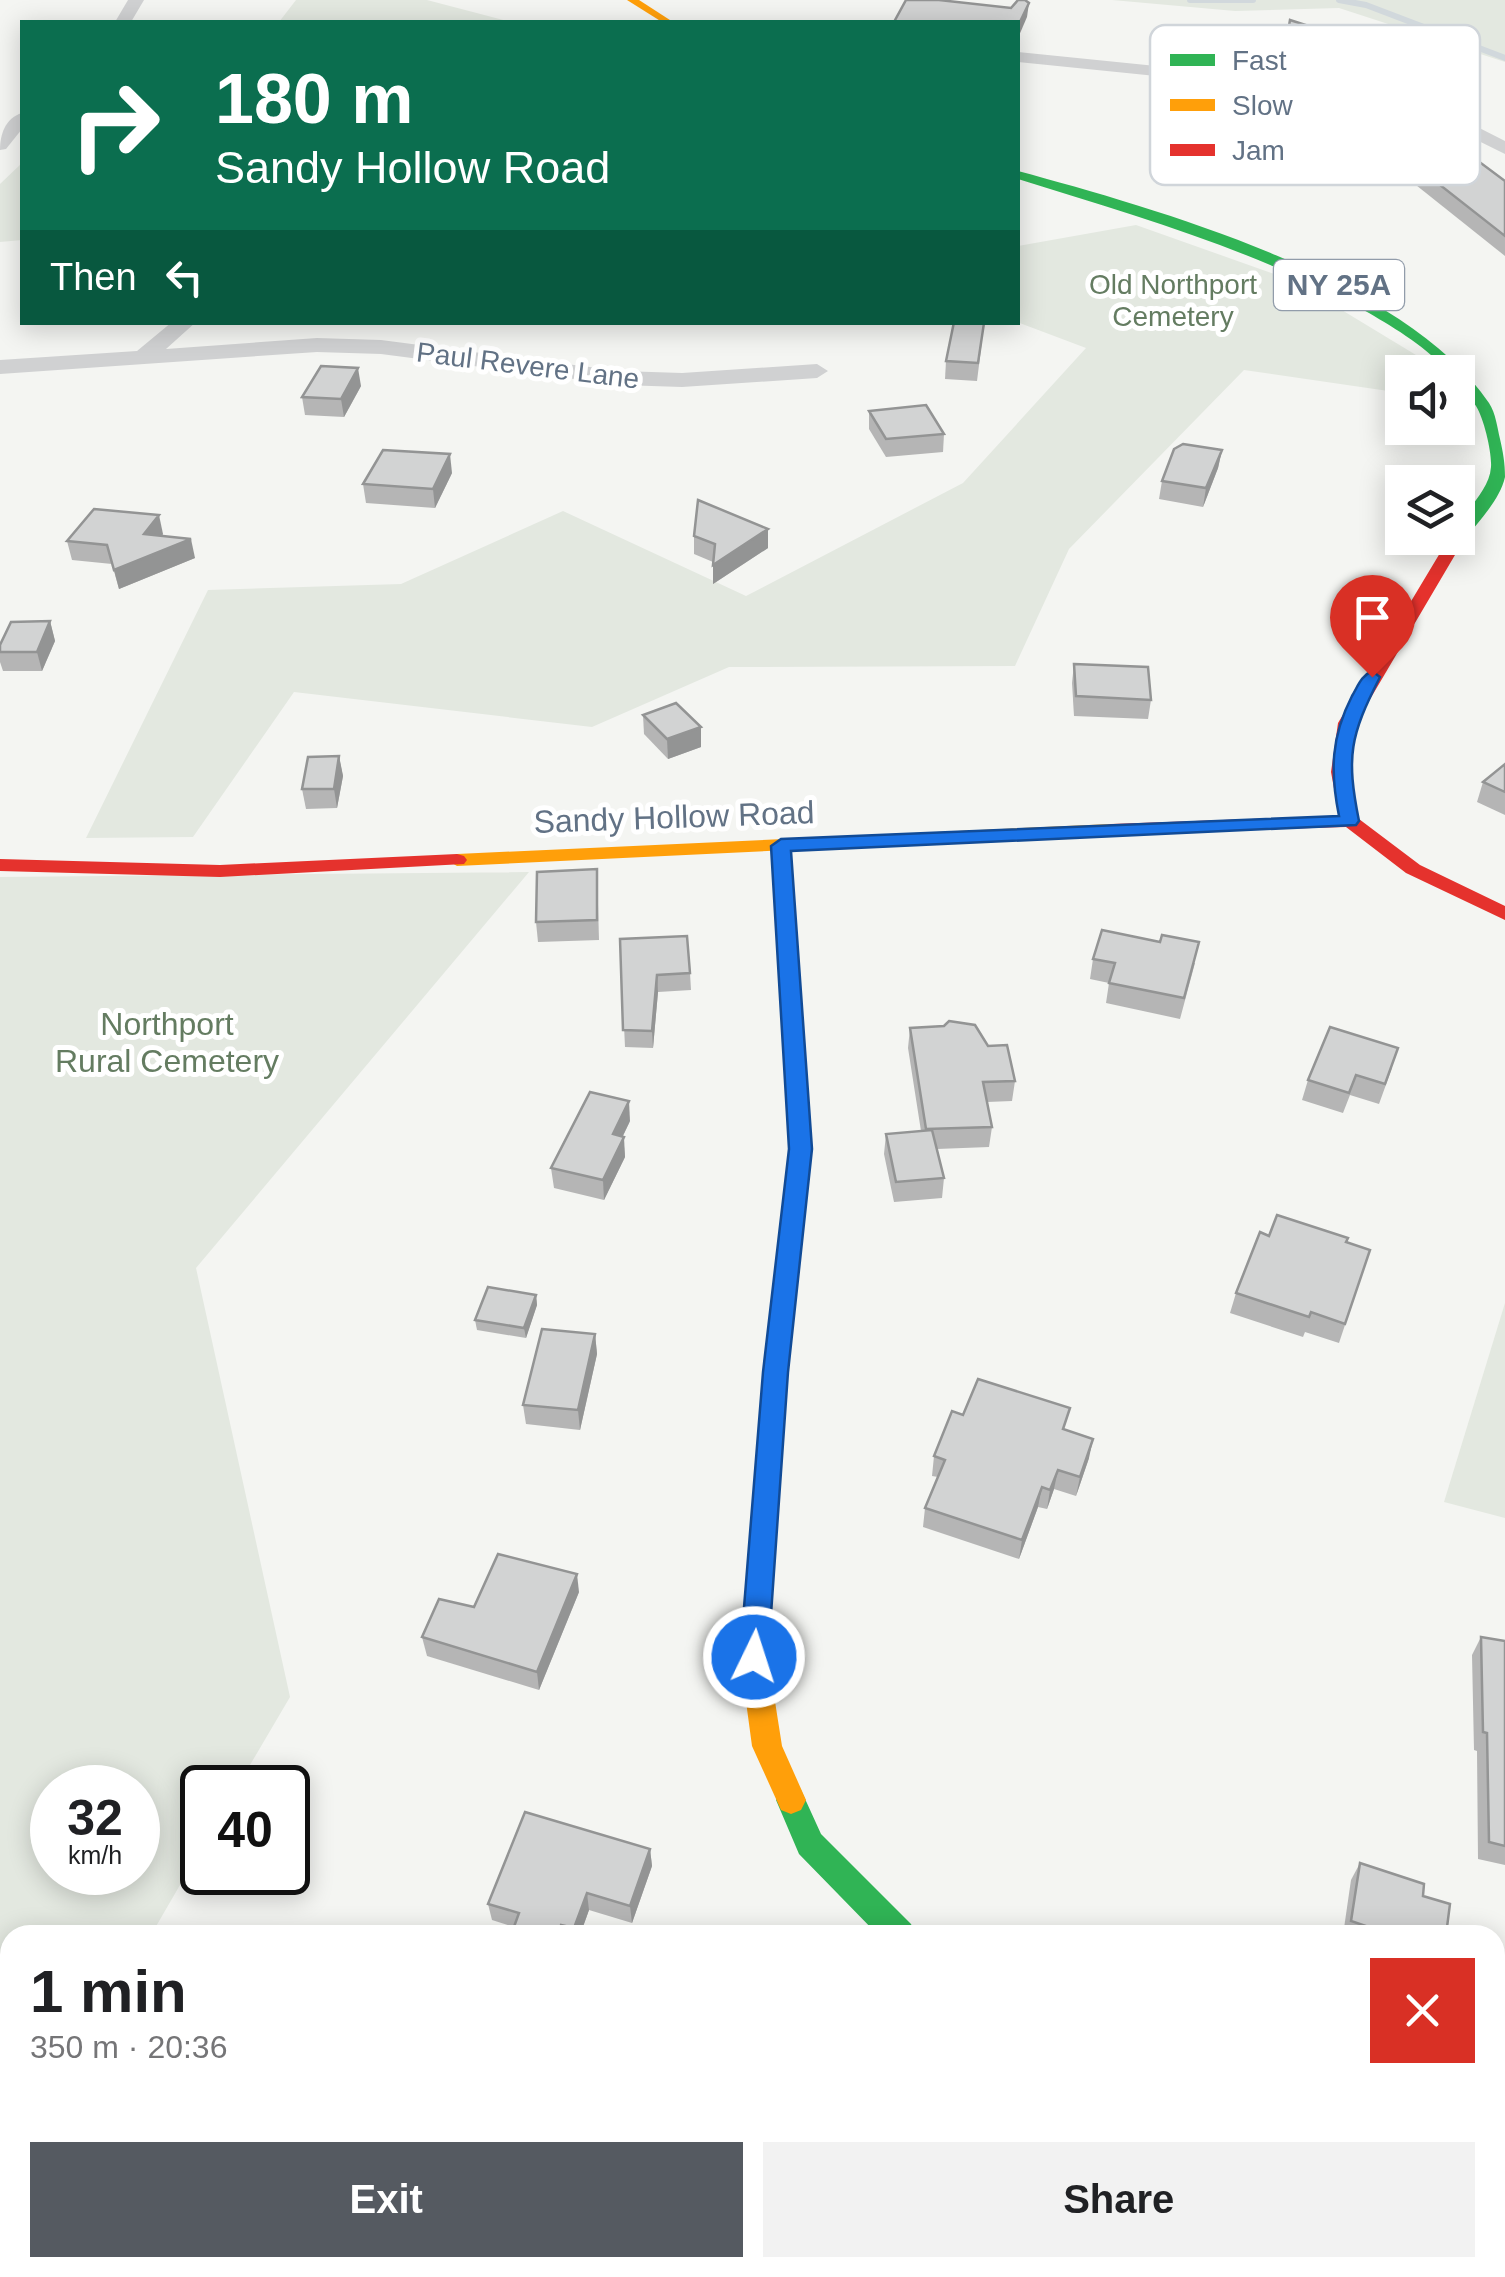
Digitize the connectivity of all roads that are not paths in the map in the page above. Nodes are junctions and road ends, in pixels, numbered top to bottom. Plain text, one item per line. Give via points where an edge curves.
1 (632, 0) edge
2 (665, 20) edge
3 (1020, 57) edge
4 (1150, 70) edge
5 (20, 120) edge
6 (1480, 135) edge
7 (0, 145) edge
8 (1505, 148) edge
9 (1020, 175) edge
10 (182, 325) edge
11 (142, 358) junction
12 (0, 367) edge
13 (817, 371) dead end
14 (1502, 435) edge
15 (1475, 510) edge
16 (1446, 555) edge
17 (1350, 821) junction
18 (781, 846) junction
19 (0, 865) edge
20 (1505, 914) edge
21 (890, 1925) edge

1 - 2 street
3 - 4 street
5 - 7 street
6 - 8 street
9 - 14 street, NY 25A via 1270,253 1349,290 1461,362 1487,398
10 - 11 street
11 - 12 street, Paul Revere Lane
11 - 13 street, Paul Revere Lane via 317,345 620,378
14 - 15 street, NY 25A via 1500,464
16 - 17 street, NY 25A via 1347,723 1340,772
17 - 18 street, Sandy Hollow Road
17 - 20 street via 1412,869
18 - 19 street, Sandy Hollow Road via 220,871
18 - 21 street via 801,1149 754,1657 767,1746 810,1844

